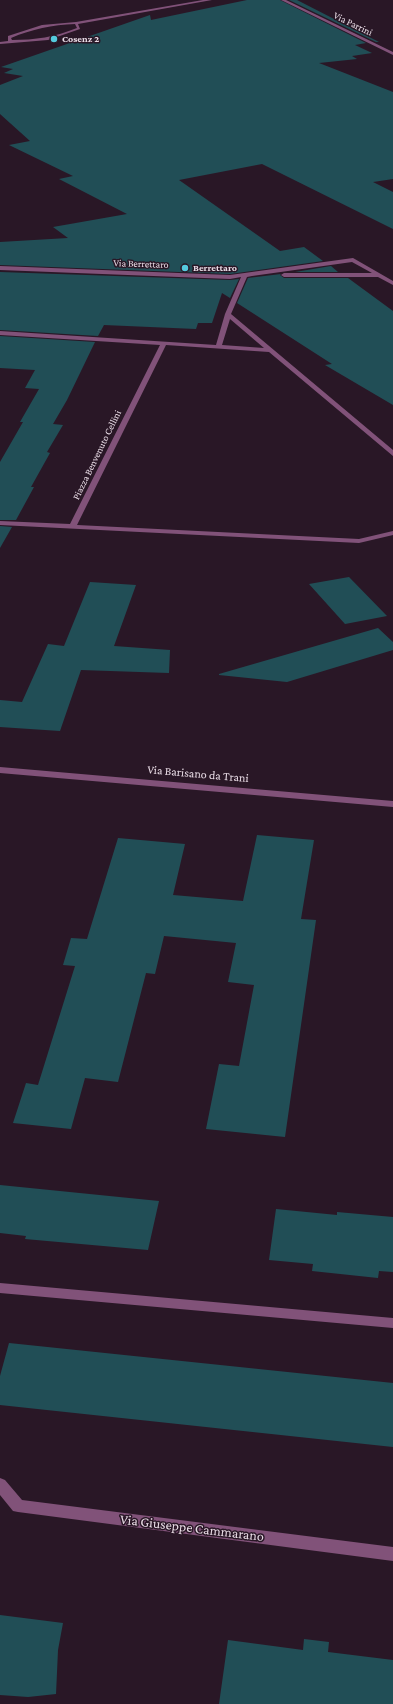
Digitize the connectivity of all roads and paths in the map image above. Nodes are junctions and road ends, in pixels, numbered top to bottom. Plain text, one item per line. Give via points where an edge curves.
1 (210, 0) edge
2 (283, 0) edge
3 (76, 23) junction
4 (10, 40) junction
5 (0, 43) edge
6 (393, 54) edge
7 (0, 268) edge
8 (380, 274) junction
9 (245, 275) junction
10 (393, 283) edge
11 (228, 314) junction
12 (0, 333) edge
13 (164, 343) junction
14 (219, 346) junction
15 (270, 350) junction
16 (393, 454) edge
17 (0, 523) edge
18 (72, 527) junction
19 (393, 533) edge
20 (0, 770) edge
21 (393, 804) edge
22 (0, 1288) edge
23 (393, 1323) edge
24 (0, 1484) edge
25 (393, 1554) edge

1 - 3 street
2 - 6 street, Via Parrini
3 - 4 street via 56,23 25,29 9,37
3 - 4 street via 79,28 60,36 28,41
4 - 5 street
7 - 9 street, Via Berrettaro via 230,277
8 - 9 street
8 - 9 street, Via Berrettaro via 353,260
8 - 10 street
9 - 11 street
11 - 14 street
11 - 15 street
12 - 13 street
13 - 14 street
13 - 18 street, Piazza Benvenuto Cellini
14 - 15 street
15 - 16 street
17 - 18 street
18 - 19 street via 359,542
20 - 21 street, Via Barisano da Trani
22 - 23 street
24 - 25 street, Via Giuseppe Cammarano via 18,1506

